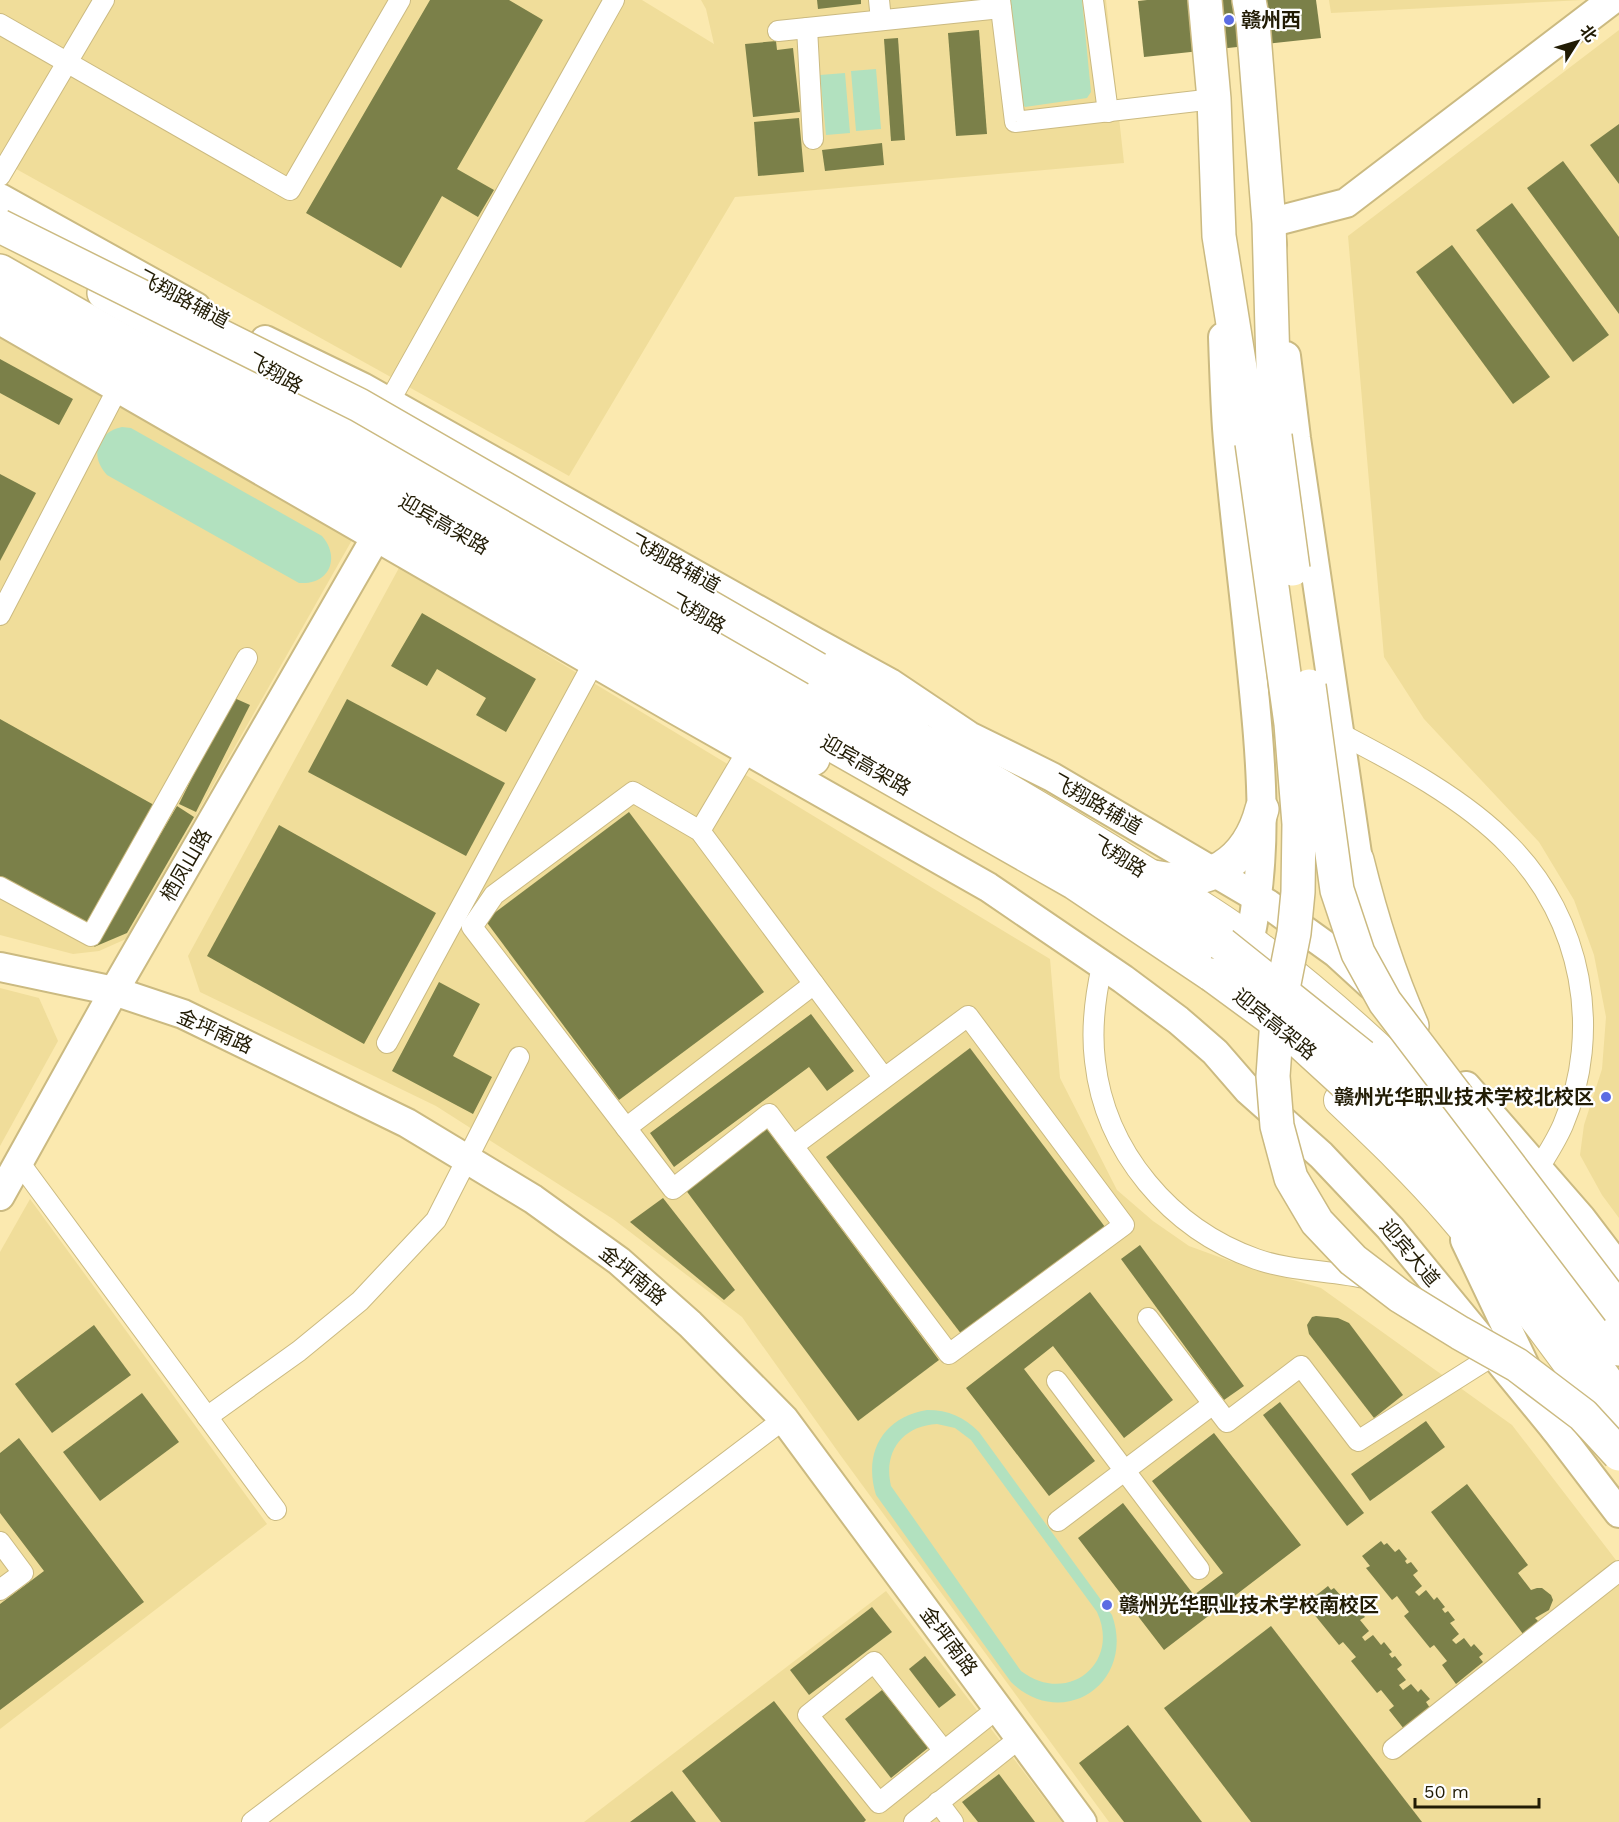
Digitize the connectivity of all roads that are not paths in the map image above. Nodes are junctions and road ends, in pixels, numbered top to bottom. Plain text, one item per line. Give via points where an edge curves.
1 (104, 0) edge
2 (400, 0) edge
3 (614, 0) edge
4 (879, 0) edge
5 (1093, 0) edge
6 (1205, 0) edge
7 (1249, 0) edge
8 (1612, 0) edge
9 (1001, 4) edge
10 (881, 20) junction
11 (0, 24) edge
12 (807, 28) junction
13 (778, 31) dead end
14 (67, 62) junction
15 (1214, 99) junction
16 (1108, 112) junction
17 (813, 139) dead end
18 (0, 176) edge
19 (0, 198) edge
20 (0, 217) edge
21 (1269, 223) junction
22 (0, 226) edge
23 (0, 234) edge
24 (1219, 236) junction
25 (0, 270) edge
26 (0, 287) edge
27 (0, 295) edge
28 (0, 320) edge
29 (118, 388) junction
30 (389, 402) junction
31 (1264, 439) junction
32 (376, 537) junction
33 (0, 615) edge
34 (247, 658) dead end
35 (594, 662) junction
36 (1339, 733) junction
37 (748, 750) junction
38 (952, 757) junction
39 (1262, 809) junction
40 (929, 819) junction
41 (700, 831) junction
42 (1357, 860) junction
43 (1214, 872) junction
44 (1153, 877) junction
45 (0, 887) edge
46 (1257, 898) junction
47 (1249, 941) junction
48 (1346, 962) junction
49 (1102, 966) junction
50 (0, 967) edge
51 (813, 984) junction
52 (114, 992) junction
53 (1229, 1007) junction
54 (1341, 1016) junction
55 (1411, 1023) junction
56 (387, 1043) dead end
57 (519, 1057) dead end
58 (1307, 1070) junction
59 (884, 1078) junction
60 (626, 1128) junction
61 (793, 1146) junction
62 (468, 1160) junction
63 (19, 1162) junction
64 (1538, 1169) junction
65 (1502, 1173) junction
66 (0, 1196) edge
67 (1452, 1214) junction
68 (1619, 1268) edge
69 (1619, 1286) edge
70 (1619, 1310) edge
71 (1148, 1318) dead end
72 (1619, 1318) edge
73 (1472, 1327) junction
74 (1619, 1349) edge
75 (1494, 1355) junction
76 (1057, 1382) dead end
77 (1619, 1399) edge
78 (1213, 1404) junction
79 (207, 1417) junction
80 (784, 1419) junction
81 (1556, 1430) junction
82 (1619, 1432) edge
83 (1619, 1454) edge
84 (1125, 1471) junction
85 (276, 1510) dead end
86 (1619, 1513) edge
87 (1058, 1521) dead end
88 (0, 1542) edge
89 (1199, 1569) dead end
90 (1619, 1571) edge
91 (0, 1590) edge
92 (998, 1708) junction
93 (1020, 1738) junction
94 (1393, 1749) dead end
95 (944, 1751) junction
96 (938, 1802) junction
97 (252, 1822) edge
98 (914, 1822) edge
99 (953, 1822) edge
100 (1082, 1822) edge

1 - 14 street
2 - 14 street via 290,190
3 - 30 street
4 - 10 street
5 - 16 street
6 - 15 highway
7 - 21 highway
8 - 21 street via 1346,203
9 - 10 street
9 - 16 street via 1015,122
10 - 12 street
11 - 14 street
12 - 13 street
12 - 17 street
14 - 18 street
15 - 16 street
15 - 24 highway
19 - 30 street, 飞翔路辅道 via 204,311
20 - 38 main road, 飞翔路
21 - 31 highway
21 - 36 street
22 - 38 highway, bridge via 359,405 817,669
23 - 74 highway, 迎宾高架路, bridge via 1086,855 1222,944 1362,1056 1426,1118 1489,1184
24 - 31 highway
24 - 39 street via 1227,428 1257,720
25 - 77 highway, 迎宾高架路, bridge via 1075,883 1212,975 1287,1030 1406,1139 1563,1320
26 - 40 main road
27 - 40 highway via 184,407 680,690
28 - 29 street
29 - 32 street
29 - 33 street
30 - 43 street, 飞翔路辅道 via 890,683 969,736 1052,777
31 - 70 highway, bridge via 1337,890 1358,953 1384,1002
31 - 83 highway, bridge via 1299,824 1294,933 1277,1019 1274,1076 1277,1126 1291,1178 1317,1222 1353,1260 1400,1296 1517,1365 1583,1415
32 - 35 street
32 - 52 street, 栖凤山路
34 - 45 street via 91,936
35 - 37 street
35 - 56 street
36 - 42 street
36 - 64 street via 1418,776 1491,829 1527,864 1555,906 1579,978 1583,1036 1572,1102
37 - 41 street
37 - 49 street via 988,886
38 - 44 main road, 飞翔路
39 - 43 highway via 1245,848
39 - 46 street
40 - 53 main road via 1068,896
41 - 51 street
41 - 60 street via 633,792 494,895 472,927
42 - 48 street via 1362,932
42 - 55 highway via 1380,947
43 - 44 highway via 1196,879
43 - 46 street, 飞翔路辅道
44 - 47 main road, 飞翔路
46 - 47 street
46 - 48 street, 飞翔路辅道
47 - 53 street
47 - 54 main road, 飞翔路
48 - 54 street
48 - 55 street
49 - 73 street, 迎宾大道 via 1178,1020 1321,1155 1390,1228
49 - 73 street via 1093,1038 1104,1101 1115,1131 1139,1174 1172,1210 1213,1240 1250,1257 1384,1282 1431,1302
50 - 52 street, 金坪南路
51 - 59 street
51 - 60 street
52 - 62 street, 金坪南路 via 193,1019 407,1123
52 - 63 street, 栖凤山路
53 - 58 main road
54 - 58 street
54 - 65 main road, 飞翔路 via 1440,1106
55 - 64 street
55 - 65 highway via 1454,1103
57 - 62 street
58 - 67 main road, 迎宾大道 via 1395,1152
59 - 61 street
59 - 61 street via 968,1016 1124,1225 950,1354
60 - 61 street via 673,1189 769,1114
62 - 79 street via 436,1220 360,1301 299,1352
62 - 80 street, 金坪南路 via 533,1199 619,1261 690,1324
63 - 66 street, 栖凤山路
63 - 79 street
64 - 68 street
65 - 69 street
65 - 72 main road
67 - 81 street, 迎宾大道
67 - 82 main road, 迎宾大道 via 1547,1331
71 - 78 street
73 - 75 street, 迎宾大道
75 - 78 street via 1358,1441 1301,1366 1227,1422
75 - 81 street, 迎宾大道
76 - 84 street
78 - 84 street
79 - 85 street
80 - 92 street, 金坪南路
80 - 97 street
81 - 86 street, 迎宾大道
84 - 87 street
84 - 89 street
88 - 91 street via 23,1573
90 - 94 street
92 - 93 street, 金坪南路
92 - 95 street
93 - 96 street
93 - 100 street, 金坪南路
95 - 95 street via 879,1803 808,1715 874,1662
96 - 98 street
96 - 99 street

